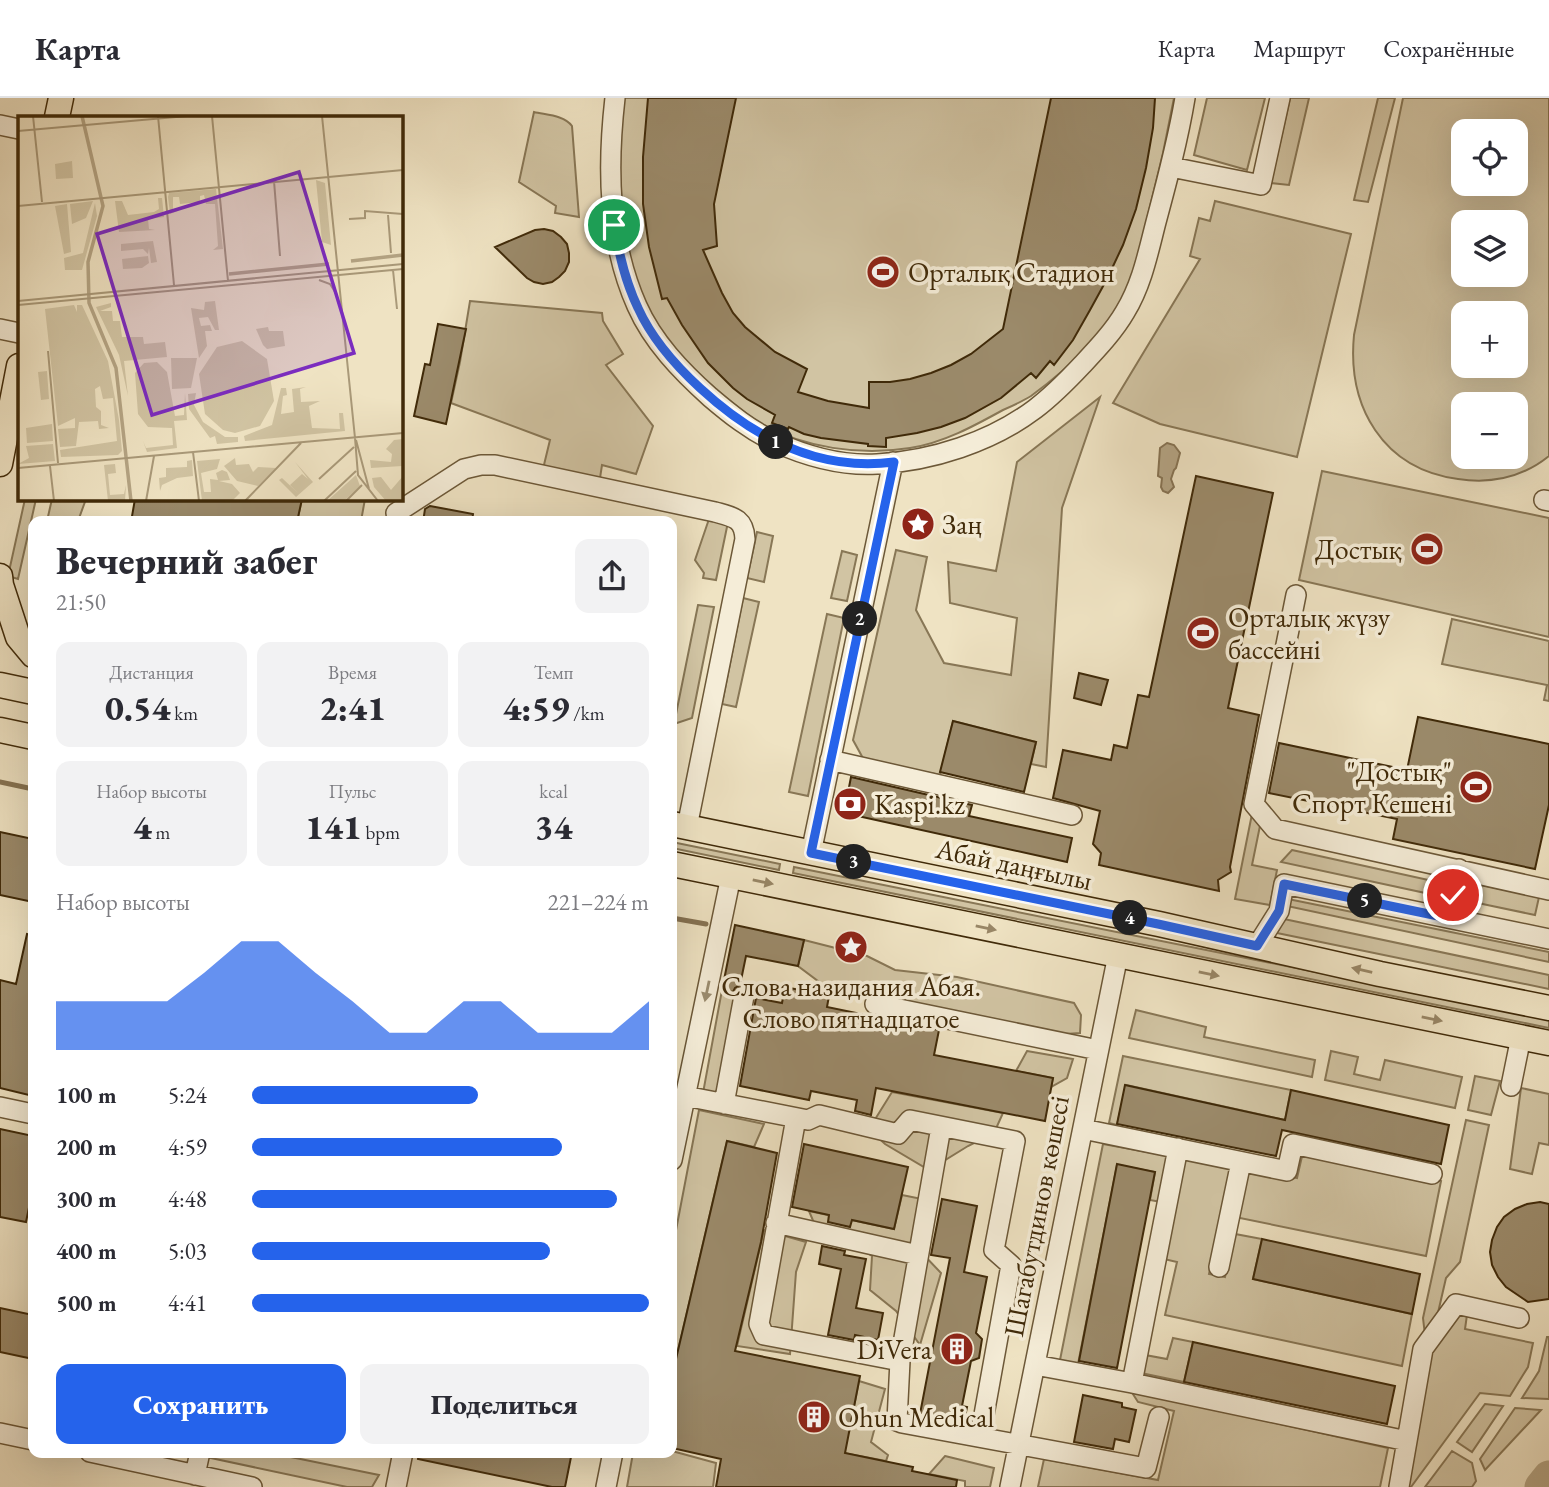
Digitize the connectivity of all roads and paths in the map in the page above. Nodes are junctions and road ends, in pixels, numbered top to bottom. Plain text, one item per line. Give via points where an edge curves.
1 (61, 98) edge
2 (615, 98) edge
3 (1185, 98) edge
4 (1280, 98) edge
5 (57, 116) edge
6 (0, 125) edge
7 (18, 129) edge
8 (1171, 167) junction
9 (0, 329) edge
10 (18, 333) edge
11 (18, 371) edge
12 (894, 462) junction
13 (0, 464) edge
14 (397, 513) dead end
15 (0, 576) edge
16 (1296, 595) dead end
17 (28, 649) edge
18 (0, 685) edge
19 (28, 691) edge
20 (0, 730) edge
21 (28, 736) edge
22 (830, 760) junction
23 (1072, 815) dead end
24 (680, 826) edge
25 (811, 853) junction
26 (677, 865) edge
27 (1459, 869) junction
28 (731, 876) junction
29 (1549, 890) edge
30 (1448, 918) junction
31 (1549, 939) edge
32 (1257, 946) junction
33 (1118, 955) junction
34 (744, 996) dead end
35 (875, 1004) dead end
36 (1549, 1008) edge
37 (1521, 1037) junction
38 (1549, 1043) edge
39 (1098, 1050) junction
40 (1511, 1086) dead end
41 (685, 1096) junction
42 (724, 1104) junction
43 (0, 1107) edge
44 (28, 1113) edge
45 (796, 1118) junction
46 (941, 1127) junction
47 (1083, 1129) junction
48 (677, 1135) edge
49 (1178, 1148) junction
50 (1241, 1162) junction
51 (1432, 1174) dead end
52 (776, 1223) junction
53 (918, 1255) junction
54 (1219, 1268) dead end
55 (1519, 1318) dead end
56 (900, 1361) junction
57 (1035, 1365) junction
58 (1132, 1383) junction
59 (1159, 1417) dead end
60 (0, 1433) edge
61 (980, 1437) junction
62 (28, 1439) edge
63 (1407, 1441) junction
64 (1019, 1445) junction
65 (117, 1458) edge
66 (199, 1458) edge
67 (402, 1458) edge
68 (612, 1458) edge
69 (195, 1475) junction
70 (252, 1487) edge
71 (396, 1487) edge
72 (606, 1487) edge
73 (1010, 1487) edge
74 (1399, 1487) edge

1 - 5 main road
2 - 12 street via 611,170 620,256 638,309 664,350 730,414 775,442 841,462
3 - 8 street
4 - 8 street via 1261,185
6 - 7 street
8 - 12 street via 1138,287 1124,315 1092,354 1055,393 1011,425 938,454
9 - 10 street
11 - 13 main road
12 - 22 street
14 - 24 street via 464,469 495,465 715,512 741,522 745,539
15 - 17 main road via 18,637
16 - 27 street via 1254,804 1275,829
18 - 19 main road
20 - 21 main road
22 - 23 street
22 - 25 street
24 - 25 main road, Абай даңғылы
25 - 32 main road, Абай даңғылы
26 - 28 main road
27 - 29 street
27 - 30 street
28 -> 33 main road
28 -> 41 street
30 - 31 street
30 - 32 street via 1284,884 1279,911
36 -> 32 main road, Абай даңғылы
33 -> 37 main road
33 - 39 street, Шагабутдинов көшесі
34 - 42 street
35 - 39 street
37 - 38 main road
37 - 40 street
39 - 47 street, Шагабутдинов көшесі
41 - 42 street
41 - 48 street
42 - 45 street
43 - 44 street
45 - 46 street via 820,1115 898,1133 910,1120
45 - 52 street
46 - 53 street
46 - 61 street via 1015,1140 994,1250 1011,1265
47 - 49 street
47 - 57 street, Шагабутдинов көшесі
49 - 50 street
49 - 58 street
50 - 51 street via 1287,1171 1293,1144
50 - 54 street
52 - 53 street
52 - 56 street via 760,1324 764,1335
53 - 56 street
55 - 63 street via 1455,1304 1423,1349
56 - 61 street via 897,1420
57 - 58 street
57 - 64 street, Шагабутдинов көшесі
58 - 63 street
59 - 64 street via 1146,1468
60 - 62 street
61 - 64 street
63 - 74 street
64 - 73 street, Шагабутдинов көшесі
65 - 69 street
66 - 69 street
67 - 71 street
68 - 72 street
69 - 70 street

